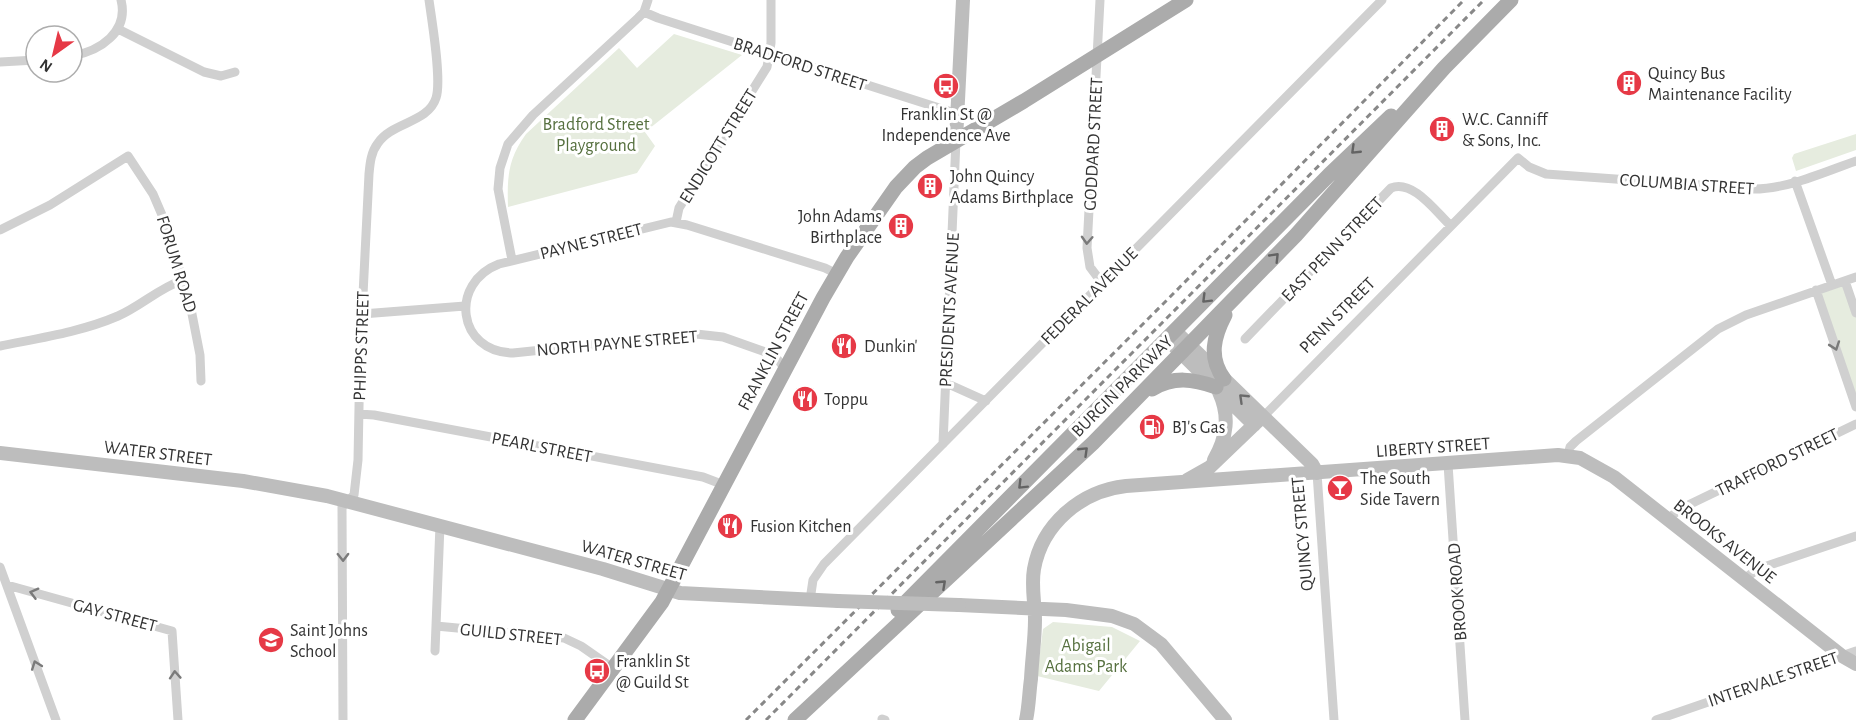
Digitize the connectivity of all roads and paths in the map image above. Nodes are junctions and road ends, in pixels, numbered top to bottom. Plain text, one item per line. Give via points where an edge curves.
1 (121, 0) edge
2 (429, 0) edge
3 (648, 0) edge
4 (771, 0) edge
5 (963, 0) edge
6 (1100, 0) edge
7 (1186, 0) edge
8 (1382, 0) edge
9 (1511, 0) edge
10 (644, 12) junction
11 (118, 29) junction
12 (84, 54) edge
13 (770, 54) junction
14 (1098, 56) junction
15 (24, 61) edge
16 (0, 62) edge
17 (1444, 68) junction
18 (235, 72) dead end
19 (958, 114) junction
20 (956, 140) junction
21 (1518, 158) joint
22 (1856, 160) edge
23 (1795, 181) junction
24 (676, 222) junction
25 (1451, 226) junction
26 (0, 230) edge
27 (512, 260) junction
28 (837, 274) junction
29 (1856, 277) edge
30 (183, 280) junction
31 (1845, 281) junction
32 (1102, 283) junction
33 (1832, 285) junction
34 (1816, 290) junction
35 (1235, 299) junction
36 (465, 306) junction
37 (1856, 313) edge
38 (362, 314) junction
39 (1171, 335) junction
40 (1245, 339) dead end
41 (0, 346) edge
42 (1185, 349) junction
43 (786, 370) junction
44 (201, 381) dead end
45 (1220, 383) junction
46 (946, 384) junction
47 (986, 400) junction
48 (1128, 407) junction
49 (1856, 407) edge
50 (359, 414) junction
51 (1258, 421) junction
52 (1856, 424) edge
53 (943, 444) junction
54 (0, 453) edge
55 (1568, 455) junction
56 (1448, 464) junction
57 (1210, 467) junction
58 (1317, 473) junction
59 (1173, 483) junction
60 (724, 485) junction
61 (348, 501) junction
62 (1668, 519) junction
63 (440, 525) junction
64 (1856, 536) edge
65 (0, 567) edge
66 (1744, 579) junction
67 (7, 585) junction
68 (669, 590) junction
69 (810, 600) junction
70 (1035, 608) junction
71 (436, 626) junction
72 (435, 651) dead end
73 (1856, 651) edge
74 (1842, 656) junction
75 (1856, 664) edge
76 (614, 669) junction
77 (800, 715) edge
78 (580, 718) edge
79 (56, 720) edge
80 (178, 720) edge
81 (344, 720) edge
82 (1026, 720) edge
83 (1226, 720) edge
84 (1334, 720) edge
85 (1465, 720) edge
86 (1656, 720) edge

1 - 11 street via 123,17
2 - 38 street, PHIPPS STREET via 437,95 426,112 386,134 373,150 366,197
3 - 10 street
4 - 13 street, ENDICOTT STREET
5 - 19 main road
6 - 14 street, GODDARD STREET
7 - 14 main road, FRANKLIN STREET
8 - 32 street, FEDERAL AVENUE
9 - 17 main road, BURGIN PARKWAY
10 - 13 street, BRADFORD STREET
10 - 27 street via 533,115 508,144 498,189
11 - 12 street via 101,46
11 - 18 street via 204,72 220,76
13 - 19 street, BRADFORD STREET
13 - 24 street, ENDICOTT STREET via 765,71 680,208
14 - 20 main road, FRANKLIN STREET
14 -> 32 street, GODDARD STREET via 1087,248 1090,267
15 - 16 street
35 -> 17 main road, BURGIN PARKWAY
17 -> 39 main road, BURGIN PARKWAY via 1329,175
19 - 20 main road
20 - 28 main road, FRANKLIN STREET via 921,162 903,180
20 - 46 street, PRESIDENTS AVENUE
21 - 23 street, COLUMBIA STREET via 1540,172 1560,176 1754,189
21 - 25 street, PENN STREET
22 - 23 street, COLUMBIA STREET
23 - 33 street
24 - 27 street, PAYNE STREET
24 - 28 street
25 - 40 street, EAST PENN STREET via 1412,189 1399,185 1391,188
25 - 51 street, PENN STREET
26 - 30 street, FORUM ROAD via 50,205 128,156 161,211
27 - 36 street, PAYNE STREET via 483,272 471,286
28 - 43 main road, FRANKLIN STREET
29 - 31 street
30 - 41 street via 104,322
30 - 44 street, FORUM ROAD via 198,341
31 - 33 street
31 - 37 street
32 - 47 street, FEDERAL AVENUE
33 - 34 street
34 -> 49 street
34 - 55 street via 1746,315 1711,333 1575,442
35 - 42 main road, BURGIN PARKWAY
35 - 45 main road via 1220,324 1214,346
36 - 38 street
36 - 43 street, NORTH PAYNE STREET via 474,334 485,346 502,352 696,334 729,339 774,355
38 - 50 street, PHIPPS STREET
39 - 42 main road, QUINCY STREET
39 -> 77 main road, BURGIN PARKWAY via 916,590
42 - 45 main road, QUINCY STREET
42 - 48 main road, BURGIN PARKWAY
43 - 60 main road, FRANKLIN STREET
45 - 48 main road via 1174,380 1154,388
45 - 51 main road, QUINCY STREET
45 - 57 main road via 1226,427
46 - 47 street
46 - 53 street, PRESIDENTS AVENUE
47 - 53 street, FEDERAL AVENUE
77 -> 48 main road, BURGIN PARKWAY via 1052,483
50 - 60 street, PEARL STREET via 703,477
50 - 61 street, PHIPPS STREET via 354,495
51 - 57 main road, PENN STREET
51 - 58 main road, QUINCY STREET via 1312,464
52 - 62 street, TRAFFORD STREET via 1680,509
53 - 69 street, FEDERAL AVENUE via 824,564 813,580
54 - 61 main road, WATER STREET via 243,481
55 - 56 main road, LIBERTY STREET
55 - 62 main road, BROOKS AVENUE via 1607,472
56 - 58 main road, LIBERTY STREET
56 - 85 street, BROOK ROAD
57 - 59 main road, PENN STREET via 1188,480
58 - 59 main road, LIBERTY STREET
58 - 84 street, QUINCY STREET
59 - 70 main road, LIBERTY STREET via 1107,489 1070,509 1049,533 1036,561
60 - 68 main road, FRANKLIN STREET
61 - 63 main road, WATER STREET
61 -> 81 street, PHIPPS STREET via 342,507
62 - 66 main road, BROOKS AVENUE
63 - 68 main road, WATER STREET
63 - 71 street
64 - 66 street via 1758,569
65 - 67 street
66 - 74 main road, BROOKS AVENUE
79 -> 67 street
80 -> 67 street, GAY STREET via 172,631
68 - 69 main road, WATER STREET via 697,595
68 - 76 main road, FRANKLIN STREET
69 - 70 main road, WATER STREET, bridge
70 - 82 main road, LIBERTY STREET
70 - 83 main road, WATER STREET via 1105,615 1134,624 1161,644
71 - 72 street
71 - 76 street, GUILD STREET via 564,638
73 - 74 street, INTERVALE STREET
74 - 75 main road, BROOKS AVENUE
74 - 86 street, INTERVALE STREET
76 - 78 main road, FRANKLIN STREET

